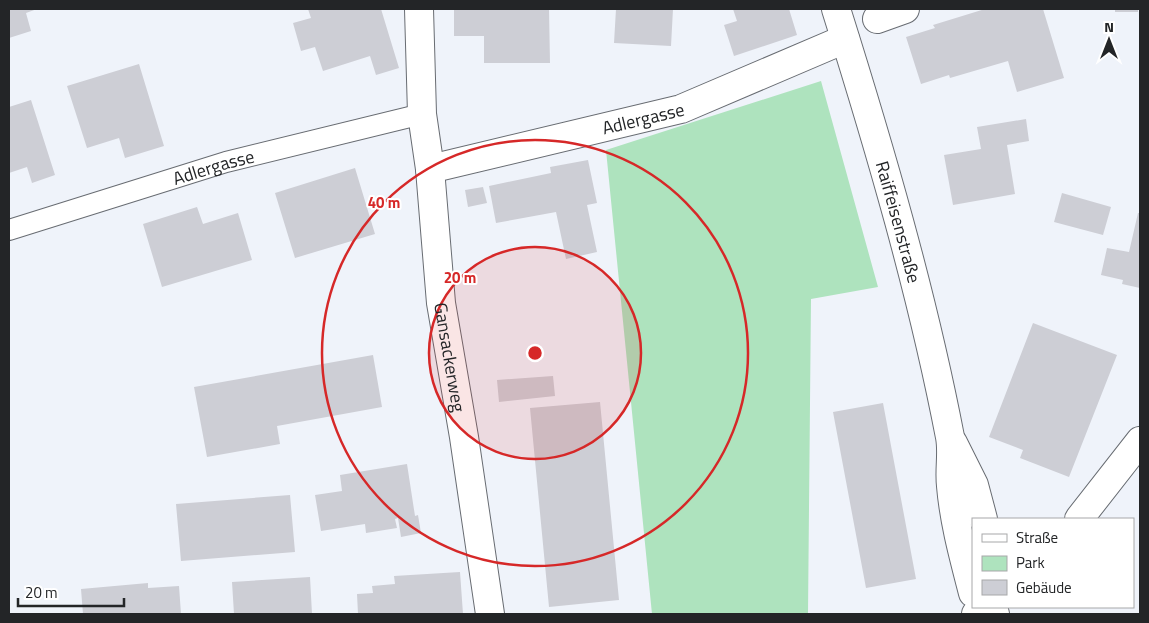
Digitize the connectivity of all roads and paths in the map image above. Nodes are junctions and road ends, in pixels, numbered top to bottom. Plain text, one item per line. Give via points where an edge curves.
1 (419, 9) edge
2 (836, 9) edge
3 (905, 9) edge
4 (877, 19) dead end
5 (846, 40) junction
6 (422, 114) junction
7 (430, 169) junction
8 (9, 230) edge
9 (951, 440) junction
10 (1140, 441) edge
11 (983, 518) edge
12 (1080, 518) edge
13 (972, 580) edge
14 (490, 614) edge

1 - 6 street, Gansackerweg
2 - 5 street, Raiffeisenstraße
3 - 4 street
5 - 7 street, Adlergasse via 681,109
5 - 9 street, Raiffeisenstraße via 906,251
6 - 7 street, Gansackerweg
6 - 8 lane, Adlergasse via 226,162
7 - 14 street, Gansackerweg via 441,303
9 - 11 street, Raiffeisenstraße via 974,485
9 - 13 street, Raiffeisenstraße via 950,484 960,545
10 - 12 street

